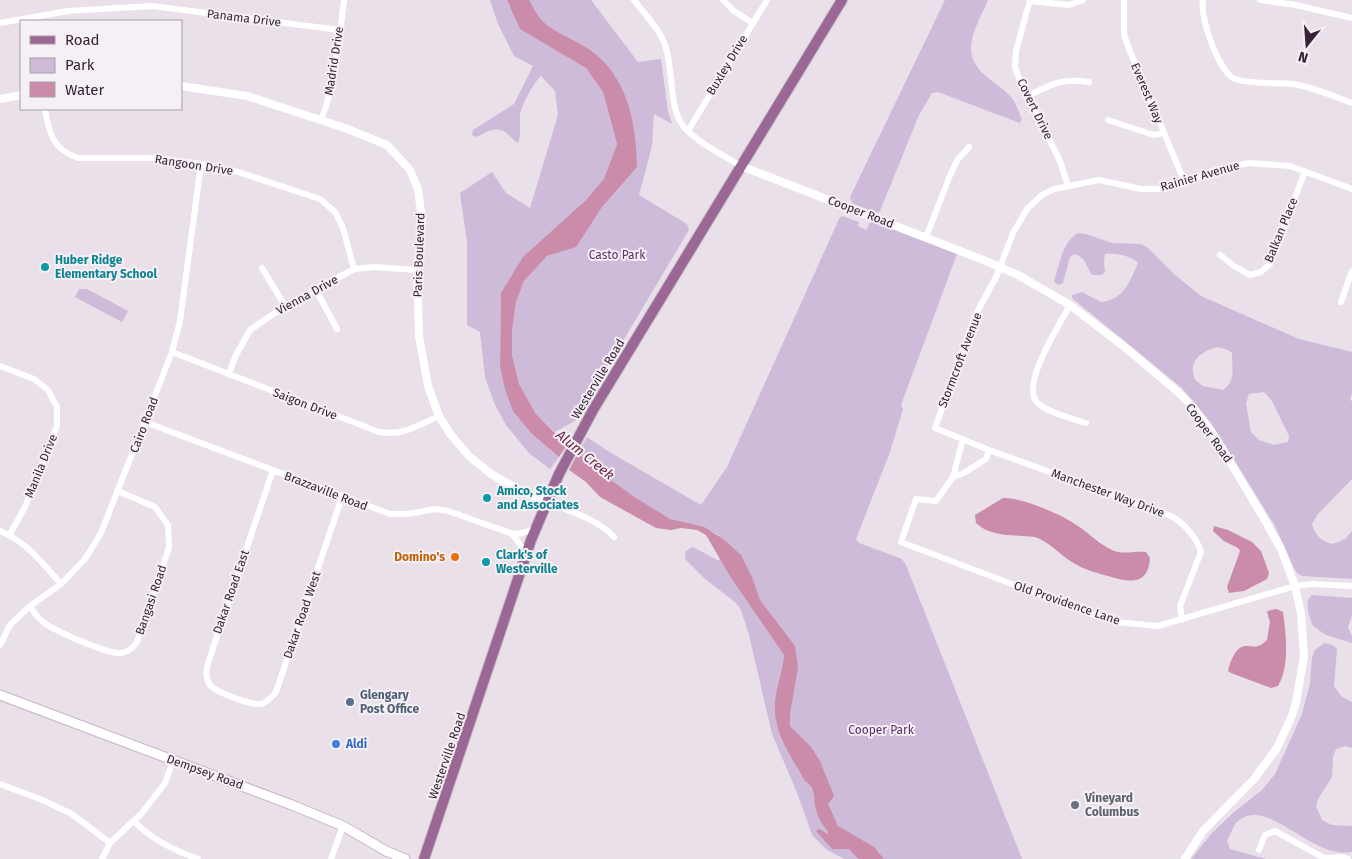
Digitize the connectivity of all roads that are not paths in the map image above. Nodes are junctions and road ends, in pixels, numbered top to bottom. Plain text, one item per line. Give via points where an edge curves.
1 (344, 0) edge
2 (634, 0) edge
3 (723, 0) edge
4 (767, 0) edge
5 (842, 0) edge
6 (1083, 0) edge
7 (1124, 0) edge
8 (1203, 0) edge
9 (1260, 0) edge
10 (1030, 1) edge
11 (1352, 18) edge
12 (0, 23) edge
13 (753, 23) junction
14 (340, 30) junction
15 (1089, 82) dead end
16 (182, 86) edge
17 (20, 95) edge
18 (1028, 96) junction
19 (0, 99) edge
20 (1352, 103) edge
21 (45, 110) edge
22 (321, 120) junction
23 (1108, 120) dead end
24 (688, 131) junction
25 (1164, 133) junction
26 (969, 148) dead end
27 (201, 164) junction
28 (741, 166) junction
29 (1305, 171) junction
30 (1185, 183) junction
31 (1068, 186) junction
32 (1352, 189) edge
33 (926, 237) junction
34 (1220, 255) dead end
35 (1000, 267) junction
36 (262, 268) dead end
37 (354, 269) junction
38 (417, 270) junction
39 (1352, 272) edge
40 (316, 290) junction
41 (1341, 302) dead end
42 (1070, 305) junction
43 (285, 306) junction
44 (337, 329) dead end
45 (172, 352) junction
46 (0, 368) edge
47 (229, 374) junction
48 (439, 416) junction
49 (145, 422) junction
50 (1086, 423) dead end
51 (935, 428) joint
52 (963, 439) junction
53 (989, 450) junction
54 (273, 470) junction
55 (954, 477) junction
56 (118, 491) junction
57 (342, 497) junction
58 (547, 502) junction
59 (536, 529) junction
60 (0, 531) edge
61 (510, 532) junction
62 (10, 534) junction
63 (614, 537) dead end
64 (525, 562) junction
65 (61, 584) junction
66 (1294, 586) junction
67 (1352, 586) edge
68 (30, 606) junction
69 (1182, 620) junction
70 (0, 645) edge
71 (0, 695) edge
72 (238, 698) joint
73 (173, 761) junction
74 (0, 784) edge
75 (134, 821) junction
76 (343, 826) junction
77 (110, 843) junction
78 (1259, 850) dead end
79 (102, 859) edge
80 (198, 859) edge
81 (331, 859) edge
82 (405, 859) edge
83 (424, 859) edge
84 (1185, 859) edge
85 (1348, 859) edge

1 - 14 street, Madrid Drive
2 - 24 street via 666,48 676,109
3 - 13 street
4 - 13 street, Buxley Drive
5 - 28 main road, Westerville Road
6 - 10 street via 1069,5
7 - 25 street, Everest Way via 1124,34 1128,49
8 - 20 street via 1205,26 1229,75 1252,82 1299,85
9 - 11 street
10 - 18 street, Covert Drive via 1015,66
12 - 14 street, Panama Drive via 68,11 152,6
13 - 24 street, Buxley Drive
14 - 22 street, Madrid Drive via 333,81
15 - 18 street via 1071,79 1054,83
16 - 22 street, Paris Boulevard via 247,96
17 - 19 street
18 - 31 street, Covert Drive via 1060,161
21 - 27 street, Rangoon Drive via 49,133 69,155 78,158 158,158
22 - 38 street, Paris Boulevard via 387,145 410,170 418,189 422,220
23 - 25 street via 1154,136
24 - 28 street
25 - 30 street, Everest Way
26 - 33 street via 958,159
27 - 37 street, Rangoon Drive via 236,171 320,199 335,212 343,228
27 - 45 street, Cairo Road via 180,321
28 - 33 street, Cooper Road
28 - 58 main road, Westerville Road via 593,410
29 - 30 street, Rainier Avenue via 1290,166 1249,163 1212,171
29 - 32 street, Rainier Avenue
29 - 34 street, Balkan Place via 1270,264 1261,272 1250,274
30 - 31 street, Rainier Avenue via 1164,189 1141,190 1099,180
31 - 35 street, Rainier Avenue via 1042,195 1027,209 1013,233
33 - 35 street, Cooper Road
35 - 42 street, Cooper Road
35 - 51 street, Stormcroft Avenue via 974,318
36 - 43 street
37 - 38 street, Vienna Drive
37 - 40 street, Vienna Drive
38 - 48 street, Paris Boulevard via 423,367
39 - 41 street
40 - 43 street, Vienna Drive
40 - 44 street
42 - 50 street via 1046,348 1032,391 1036,402 1045,408
42 - 66 street, Cooper Road via 1126,348 1192,406 1216,438 1263,517 1281,549
43 - 47 street, Vienna Drive via 250,330
45 - 47 street, Saigon Drive
45 - 49 street, Cairo Road
46 - 62 street, Manila Drive via 34,379 48,390 57,407 58,426 25,507
47 - 48 street, Saigon Drive via 379,432 406,432
48 - 58 street, Paris Boulevard via 469,456 491,474
49 - 54 street, Brazzaville Road
49 - 56 street, Cairo Road
51 - 52 street, Manchester Way Drive
52 - 53 street, Manchester Way Drive
52 - 55 street
53 - 55 street via 986,459
53 - 69 street, Manchester Way Drive via 1180,521 1201,552 1180,606
54 - 57 street, Brazzaville Road
54 - 72 street, Dakar Road East via 206,674 209,684 217,692
55 - 69 street, Old Providence Lane via 936,501 916,499 901,542 1116,622 1158,626
56 - 65 street, Cairo Road via 101,533 85,559
56 - 68 street, Bangasi Road via 155,506 168,526 169,548 137,642 131,649 113,653 63,634 41,621
57 - 61 street, Brazzaville Road via 390,514 435,509 448,511
57 - 72 street, Dakar Road West via 276,692 262,704
58 - 59 main road, Westerville Road
58 - 63 street via 595,522
59 - 61 street, Brazzaville Road via 518,534
59 - 64 main road, Westerville Road
60 - 62 street
61 - 64 street via 522,547
62 - 65 street via 33,552
64 - 83 main road, Westerville Road
65 - 68 street, Cairo Road
66 - 67 street, Old Providence Lane
66 - 69 street, Old Providence Lane
66 - 84 street, Cooper Road via 1301,613 1304,656 1291,718 1277,748 1254,779 1203,831
68 - 70 street, Cairo Road via 10,625
71 - 73 main road, Dempsey Road
73 - 75 street via 165,783
73 - 76 main road, Dempsey Road
74 - 77 street via 72,814
75 - 77 street
75 - 80 street via 169,848
76 - 81 street
76 - 82 main road, Dempsey Road
77 - 79 street
78 - 85 street via 1265,835 1275,831 1324,858

